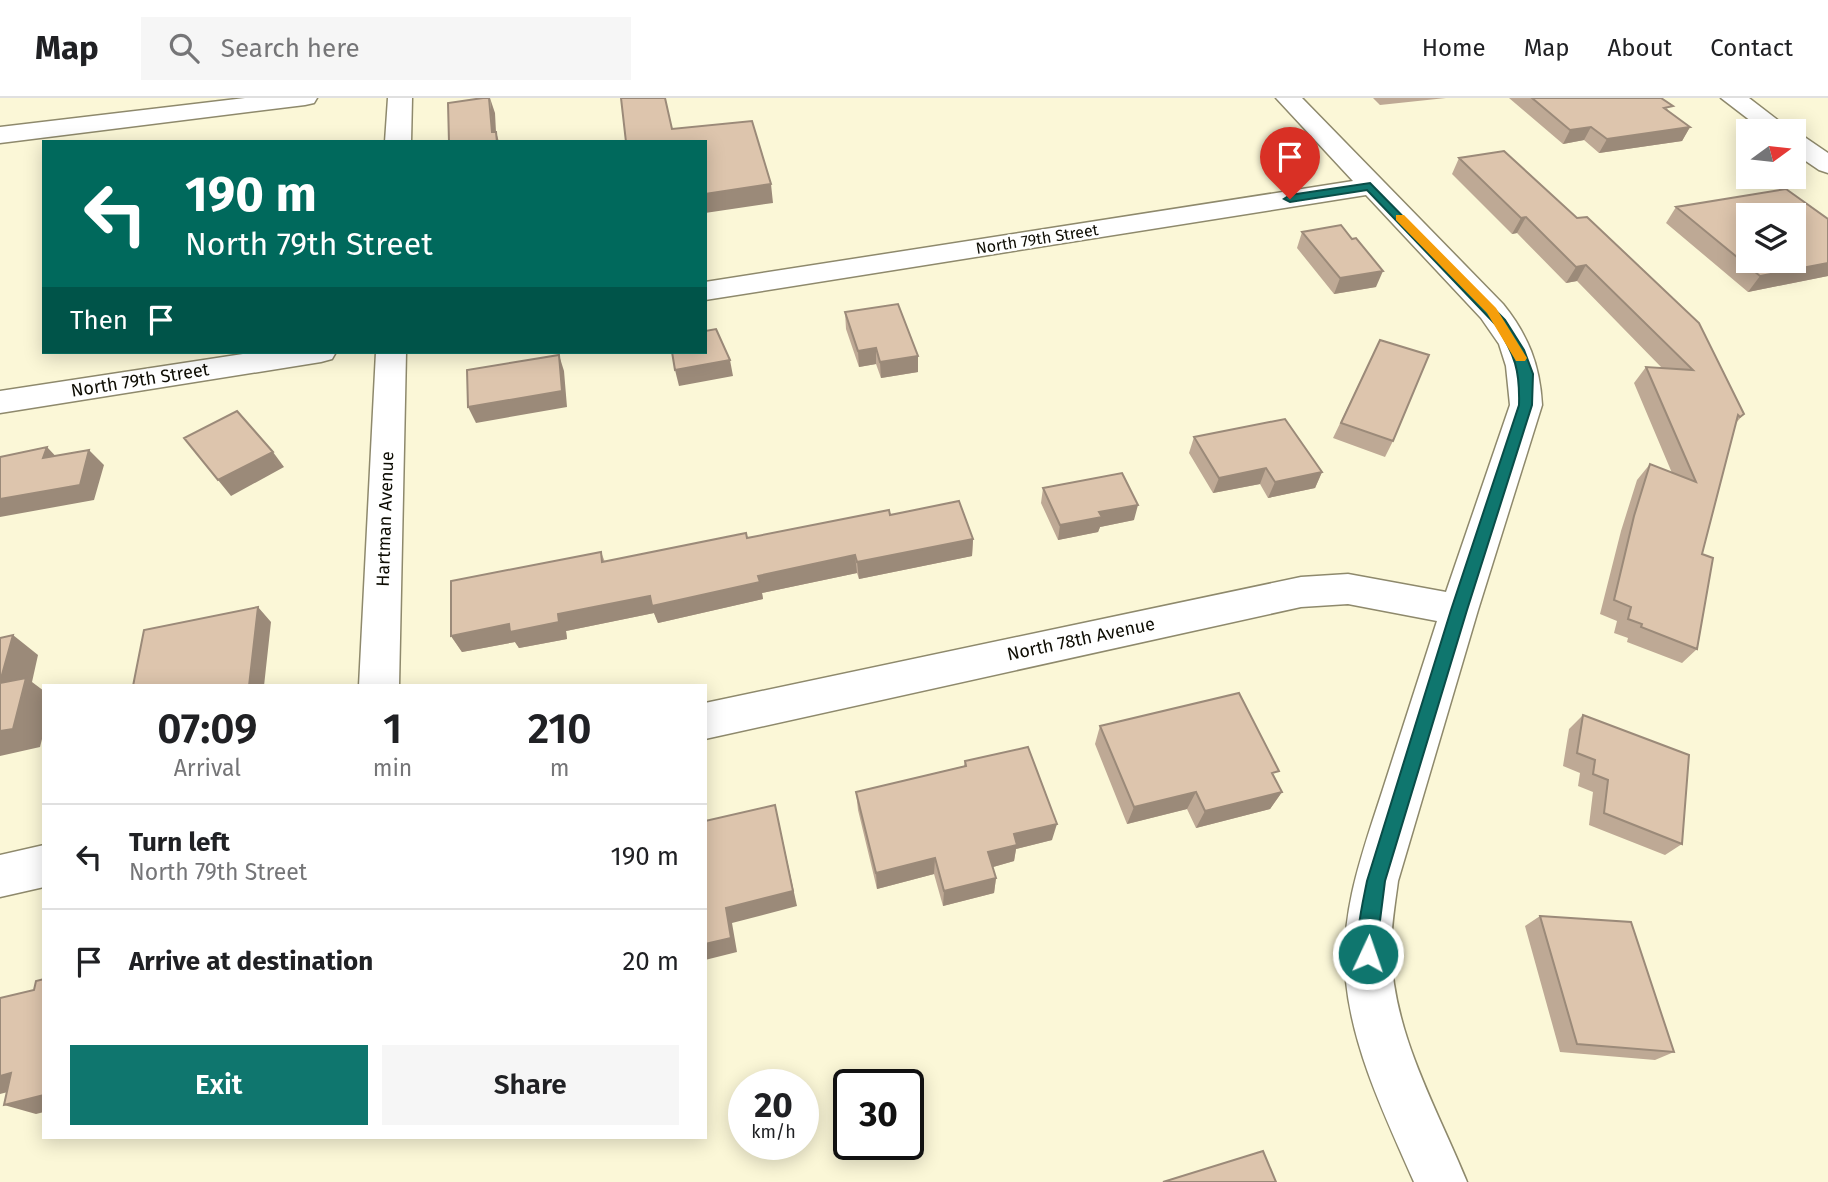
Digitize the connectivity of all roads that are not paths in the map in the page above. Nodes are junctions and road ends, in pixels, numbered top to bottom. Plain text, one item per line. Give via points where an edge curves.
1 (305, 98) edge
2 (400, 98) edge
3 (1288, 98) edge
4 (1733, 98) edge
5 (1763, 119) edge
6 (0, 135) edge
7 (398, 140) edge
8 (1806, 149) edge
9 (1828, 165) edge
10 (1370, 186) junction
11 (707, 291) edge
12 (308, 354) edge
13 (391, 354) edge
14 (0, 402) edge
15 (1459, 610) junction
16 (379, 684) edge
17 (707, 721) edge
18 (42, 866) edge
19 (0, 876) edge
20 (1441, 1182) edge

1 - 6 street
2 - 7 street
3 - 10 street
4 - 5 street
8 - 9 street
10 - 11 street, North 79th Street
10 - 15 street via 1501,322 1526,374 1526,405
12 - 14 street, North 79th Street
13 - 16 street, Hartman Avenue
15 - 17 street, North 78th Avenue via 1348,589 1301,592
15 - 20 street via 1376,881 1368,954 1379,1023 1400,1088
18 - 19 street

